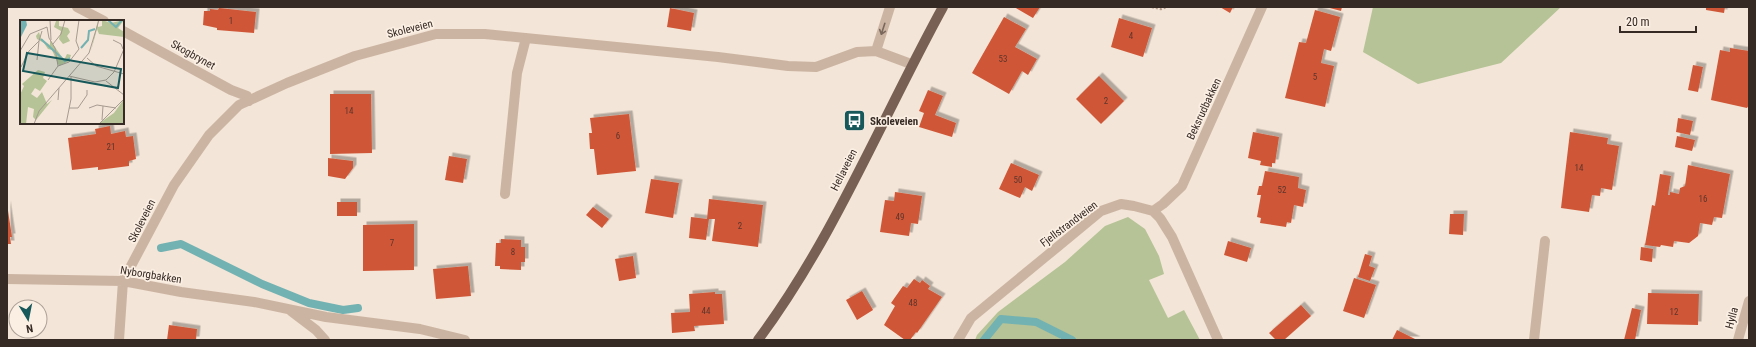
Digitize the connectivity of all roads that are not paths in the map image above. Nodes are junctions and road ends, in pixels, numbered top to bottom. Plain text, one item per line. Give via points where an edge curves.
1 (77, 7) edge
2 (890, 7) edge
3 (943, 7) edge
4 (1262, 7) edge
5 (102, 20) edge
6 (124, 32) edge
7 (526, 38) junction
8 (876, 51) junction
9 (911, 64) junction
10 (249, 101) junction
11 (505, 194) dead end
12 (1153, 211) junction
13 (1545, 241) dead end
14 (7, 279) edge
15 (123, 281) junction
16 (1749, 302) edge
17 (289, 310) junction
18 (119, 340) edge
19 (326, 340) edge
20 (465, 340) edge
21 (758, 340) edge
22 (958, 340) edge
23 (1218, 340) edge
24 (1534, 340) edge
25 (1738, 340) edge

1 - 5 street
2 -> 8 street
3 - 9 main road, Hellaveien
4 - 12 street, Beksrudbakken via 1182,186
6 - 10 street, Skogbrynet via 230,90 247,96
7 - 8 street, Skoleveien via 788,66 816,67 858,52
7 - 10 street, Skoleveien via 485,34 436,34 355,56
7 - 11 street via 517,73
8 - 9 street, Skoleveien
9 - 21 main road, Hellaveien via 818,248
10 - 15 street, Skoleveien via 239,105 209,135 174,185
12 - 22 street, Fjellstrandveien via 1122,204 1101,212 971,318
12 - 23 street via 1172,237
13 - 24 street
14 - 15 street, Nyborgbakken
15 - 17 street, Nyborgbakken
15 - 18 street, Skoleveien
16 - 25 street, Hylla
17 - 19 street, Nyborgbakken
17 - 20 street, Nyborgbakken via 420,329

